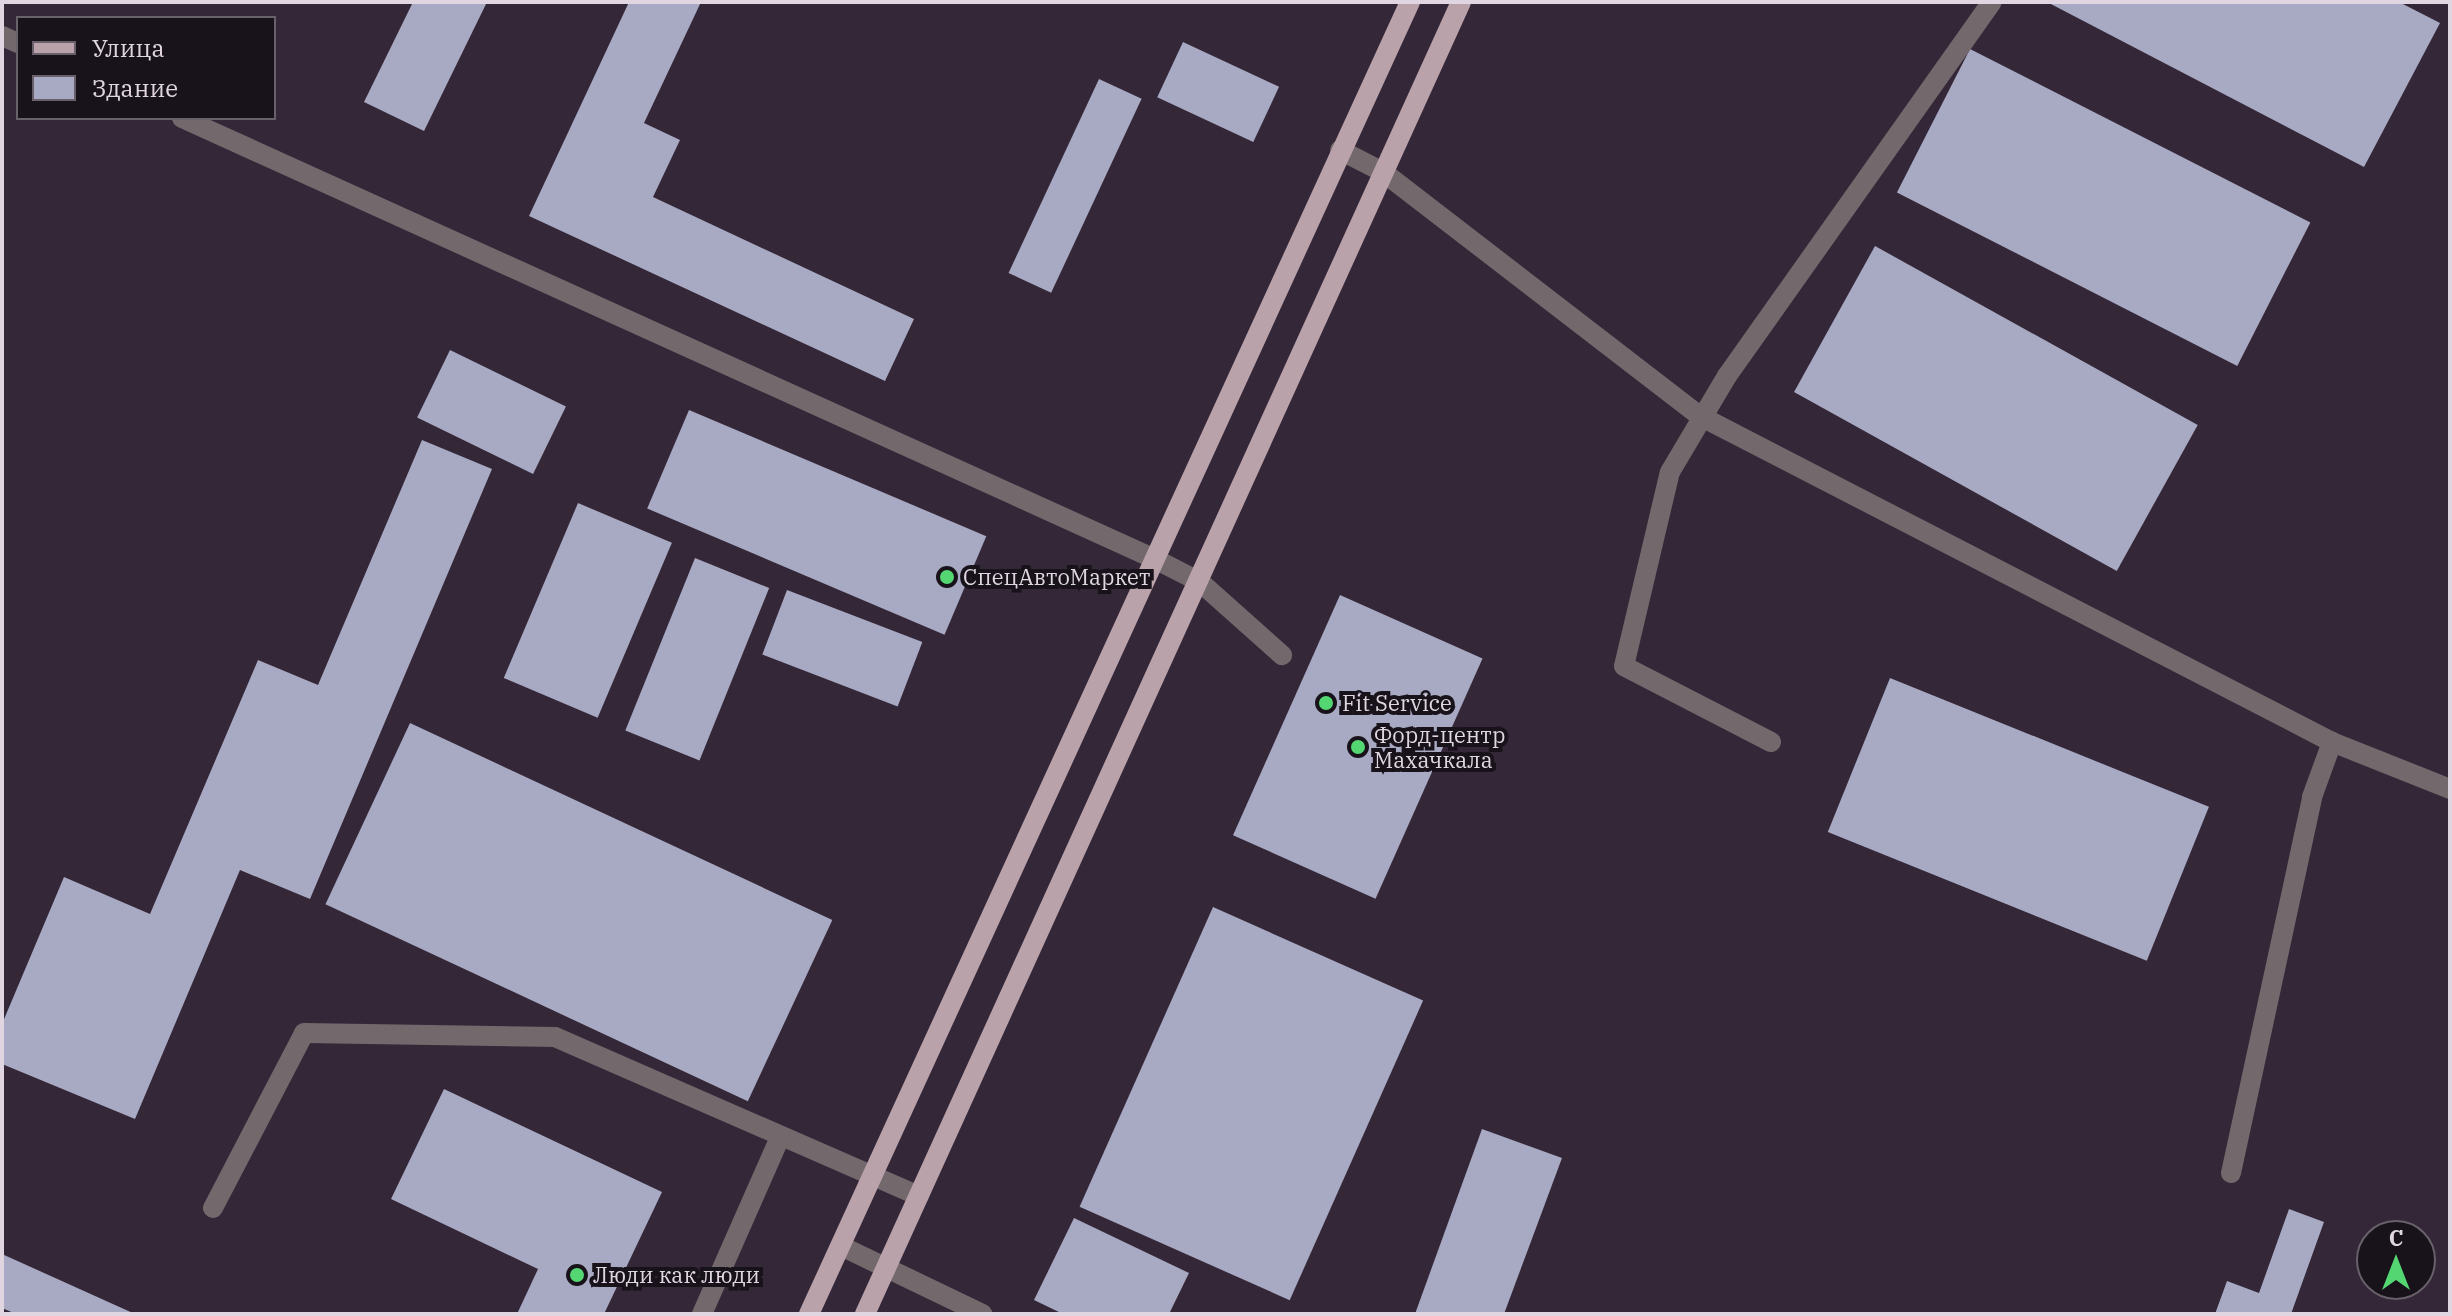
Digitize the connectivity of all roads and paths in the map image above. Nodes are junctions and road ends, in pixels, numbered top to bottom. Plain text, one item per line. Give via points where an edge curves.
1 (1410, 2) edge
2 (1461, 2) edge
3 (1992, 2) edge
4 (186, 120) edge
5 (1340, 150) junction
6 (1383, 172) junction
7 (1700, 416) junction
8 (1153, 558) junction
9 (1200, 582) junction
10 (1282, 655) dead end
11 (1771, 742) dead end
12 (2332, 742) junction
13 (2450, 789) edge
14 (780, 1137) junction
15 (2231, 1173) dead end
16 (872, 1176) junction
17 (919, 1196) junction
18 (213, 1208) dead end
19 (841, 1246) junction
20 (886, 1267) junction
21 (702, 1314) edge
22 (809, 1314) edge
23 (865, 1314) edge
24 (982, 1314) edge

1 - 5 main road
2 - 6 main road
3 - 7 lane
4 - 8 lane
5 - 6 lane
5 - 8 main road
6 - 7 lane
6 - 9 main road
7 - 11 lane via 1670,472 1624,666
7 - 12 lane
8 - 9 lane
8 - 16 main road
9 - 10 lane
9 - 17 main road
12 - 13 lane
12 - 15 lane via 2312,797
14 - 16 lane
14 - 18 lane via 555,1037 304,1033
14 - 21 lane
16 - 17 lane
16 - 19 main road
17 - 20 main road
19 - 20 lane
19 - 22 main road
20 - 23 main road
20 - 24 lane

